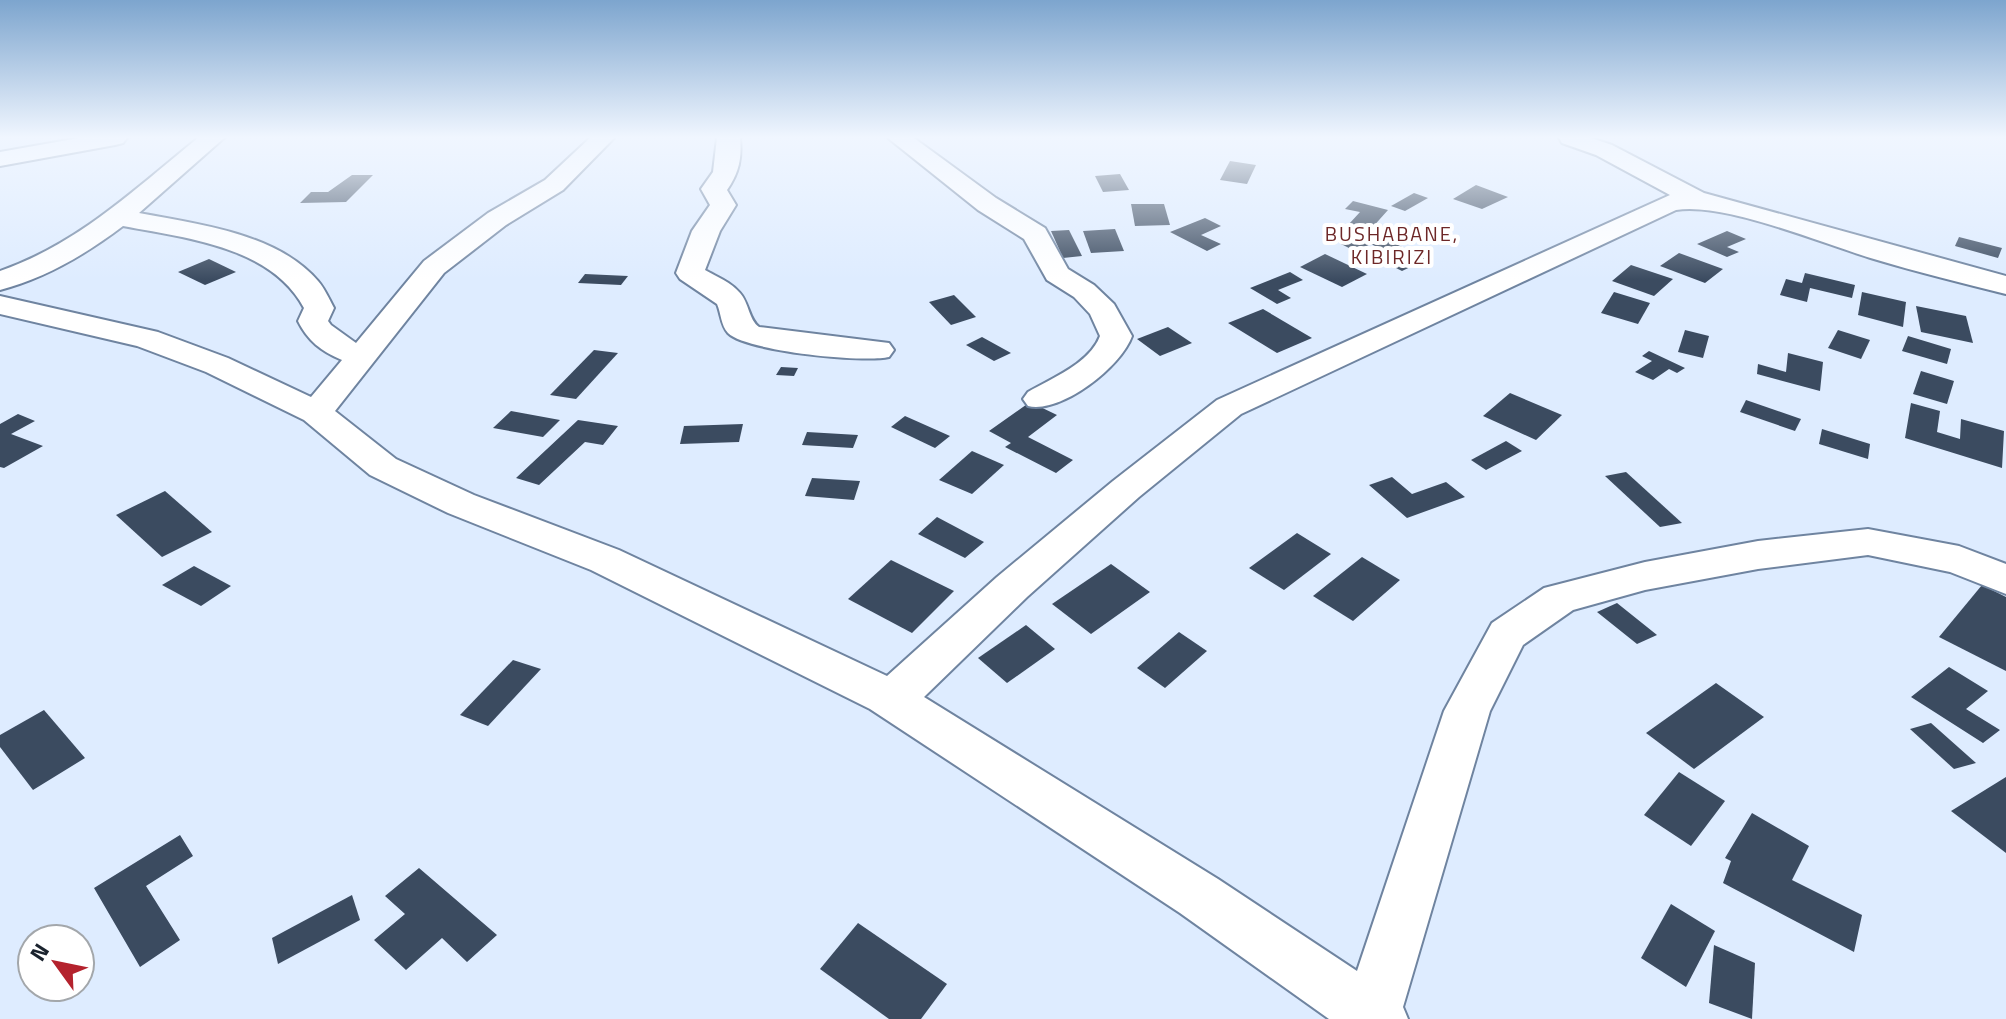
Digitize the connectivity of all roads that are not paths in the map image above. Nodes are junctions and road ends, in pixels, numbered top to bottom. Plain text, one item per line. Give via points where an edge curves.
1 (159, 186) edge
2 (553, 186) edge
3 (718, 186) edge
4 (965, 186) edge
5 (1671, 186) edge
6 (1696, 199) junction
7 (121, 218) junction
8 (0, 281) edge
9 (2006, 285) edge
10 (0, 305) edge
11 (878, 350) dead end
12 (362, 356) junction
13 (1040, 399) dead end
14 (316, 413) junction
15 (2006, 580) edge
16 (892, 699) junction
17 (1376, 1017) edge

1 - 7 street
2 - 12 street via 497,219 434,267
3 - 11 street via 714,189 723,205 690,273 727,294 737,309 738,326 750,335
4 - 13 street via 1035,234 1057,274 1103,310 1116,336 1112,348 1082,373
5 - 6 street
6 - 9 street
6 - 16 street via 1670,203 1229,407 1012,587
7 - 8 street via 50,263
7 - 12 street via 242,244 314,294 319,308 313,321 319,334
10 - 14 street via 147,339 217,365
12 - 14 street
14 - 16 street via 383,467 605,560
15 - 17 street via 1959,560 1868,542 1645,576 1559,599 1507,634 1467,711
16 - 17 street

